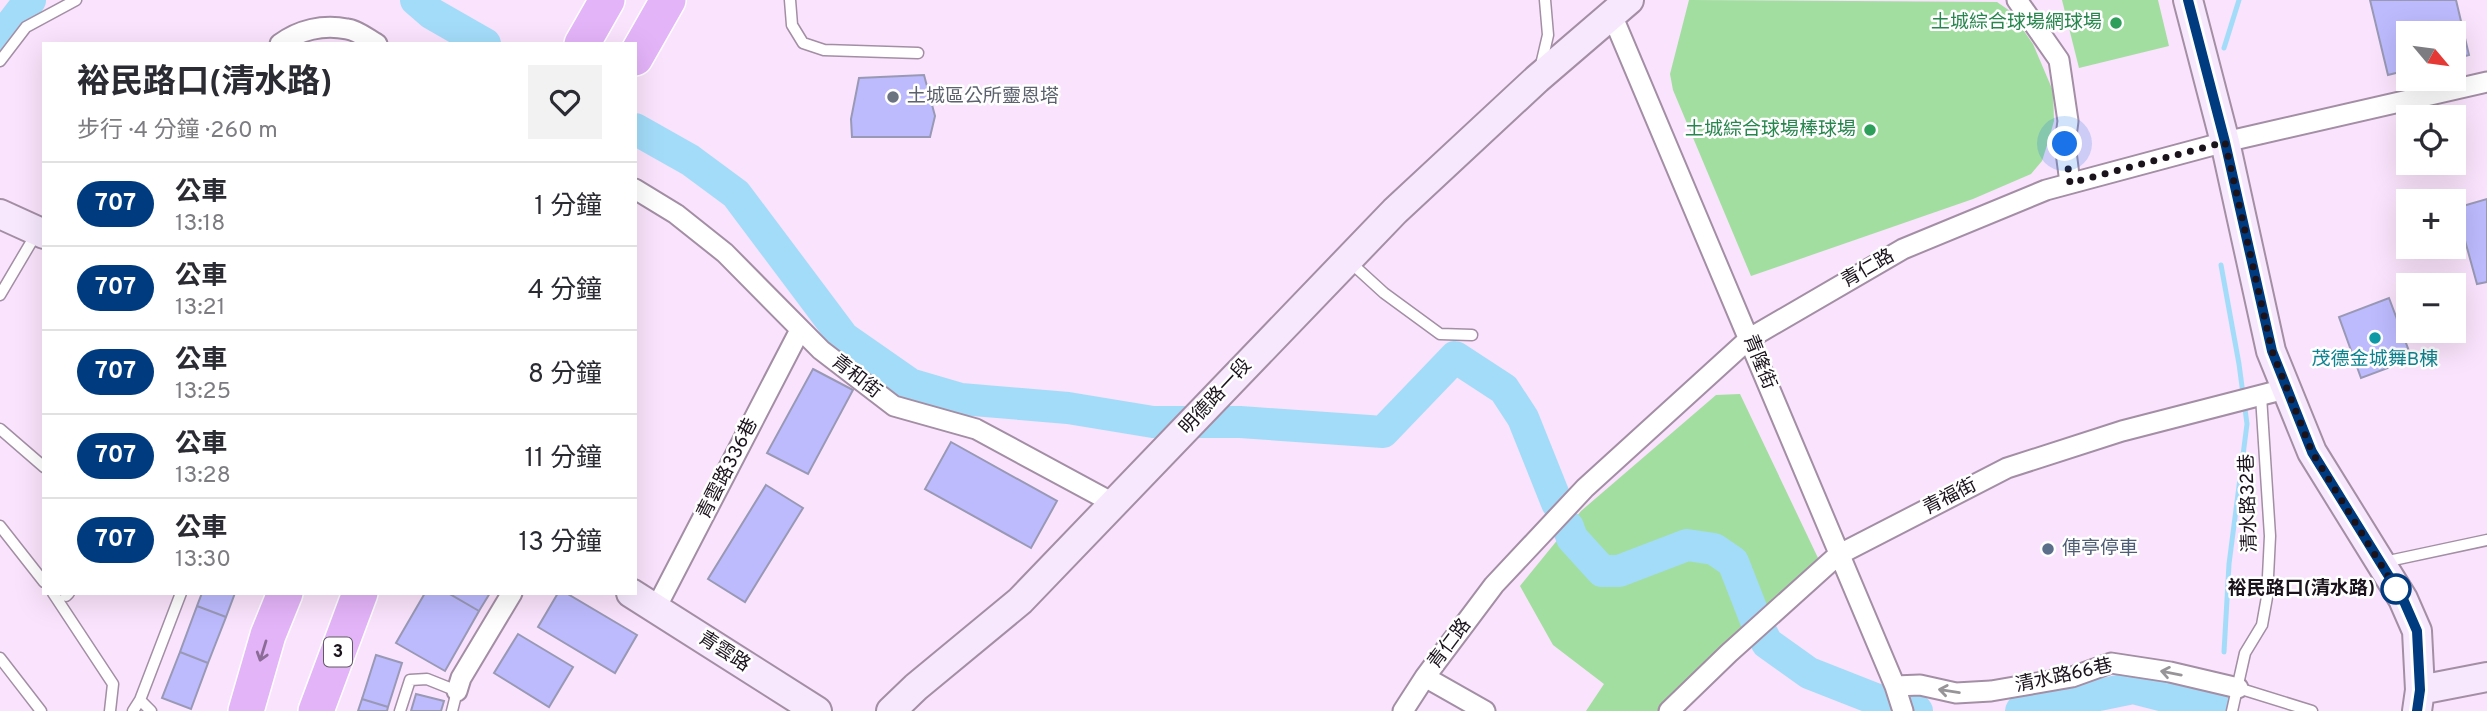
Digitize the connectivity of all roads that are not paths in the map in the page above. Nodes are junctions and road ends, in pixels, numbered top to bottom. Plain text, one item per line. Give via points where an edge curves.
1 (76, 0) edge
2 (607, 0) edge
3 (668, 0) edge
4 (790, 0) edge
5 (1545, 0) edge
6 (2017, 0) edge
7 (2188, 0) edge
8 (1620, 7) edge
9 (584, 40) edge
10 (283, 42) edge
11 (373, 42) edge
12 (918, 53) dead end
13 (637, 54) edge
14 (0, 61) edge
15 (1537, 79) junction
16 (2487, 82) edge
17 (2225, 142) junction
18 (2070, 183) junction
19 (637, 190) edge
20 (0, 214) edge
21 (41, 232) edge
22 (1347, 259) junction
23 (0, 295) edge
24 (800, 330) junction
25 (1472, 335) dead end
26 (1750, 338) junction
27 (2289, 388) junction
28 (2261, 396) junction
29 (0, 429) edge
30 (42, 465) edge
31 (1115, 504) junction
32 (0, 526) edge
33 (2487, 540) edge
34 (1839, 555) junction
35 (2381, 563) junction
36 (42, 579) edge
37 (54, 595) edge
38 (180, 595) edge
39 (284, 595) edge
40 (359, 595) edge
41 (511, 595) edge
42 (634, 595) edge
43 (656, 608) junction
44 (0, 658) edge
45 (1425, 677) junction
46 (2487, 677) edge
47 (1895, 687) junction
48 (2238, 688) junction
49 (457, 691) junction
50 (140, 700) junction
51 (2418, 700) edge
52 (41, 711) edge
53 (110, 711) edge
54 (133, 711) edge
55 (151, 711) edge
56 (246, 711) edge
57 (316, 711) edge
58 (400, 711) edge
59 (452, 711) edge
60 (817, 711) edge
61 (891, 711) edge
62 (1403, 711) edge
63 (1485, 711) edge
64 (1669, 711) edge
65 (1903, 711) edge
66 (2232, 711) edge
67 (2312, 711) edge

1 - 14 lane via 26,27
2 - 9 highway
3 - 13 highway
4 - 12 lane via 792,25 803,43 824,50
5 - 15 lane via 1548,36
6 - 18 street via 2059,60 2068,121 2065,144
7 - 17 street
8 - 15 street, 明德路一段
8 - 26 street, 青隆街
10 - 11 street via 294,33 321,27 349,29
15 - 22 street, 明德路一段
16 - 17 street, 青仁路
17 - 18 street, 青仁路
17 - 27 street via 2272,351
18 - 26 street, 青仁路 via 1903,249
19 - 24 street, 青和街 via 726,253
20 - 21 street
21 - 23 lane
22 - 25 lane via 1440,334
22 - 31 street, 明德路一段
24 - 31 street, 青和街 via 894,406 976,429
24 - 43 street, 青雲路336巷
26 - 34 street, 青隆街
26 - 45 street, 青仁路 via 1585,488 1494,585
27 - 28 street, 青福街
27 - 35 street via 2312,452
28 - 34 street, 青福街 via 2122,431 2007,468
28 - 48 lane, 清水路32巷 via 2270,536 2267,597 2262,625 2245,653
29 - 30 lane
31 - 61 street, 明德路一段 via 1020,601
32 - 36 lane
33 - 35 lane
34 - 47 street, 青隆街
34 - 64 street, 青福街
35 - 51 street via 2417,631
37 - 53 lane via 113,684
38 - 50 lane
39 -> 56 highway
40 - 57 highway, 3
41 - 49 street
42 - 43 street, 青雲路
43 - 60 street, 青雲路
44 - 52 lane
45 - 62 street, 青仁路
45 - 63 street
46 - 51 street
48 -> 47 street, 清水路66巷 via 2111,663 2072,677 1991,691
47 - 65 street, 青隆街
48 - 66 lane, 清水路32巷
48 - 67 lane, 清水路66巷
49 - 58 lane via 427,679 411,680
49 - 59 lane
50 - 54 lane
50 - 55 lane

